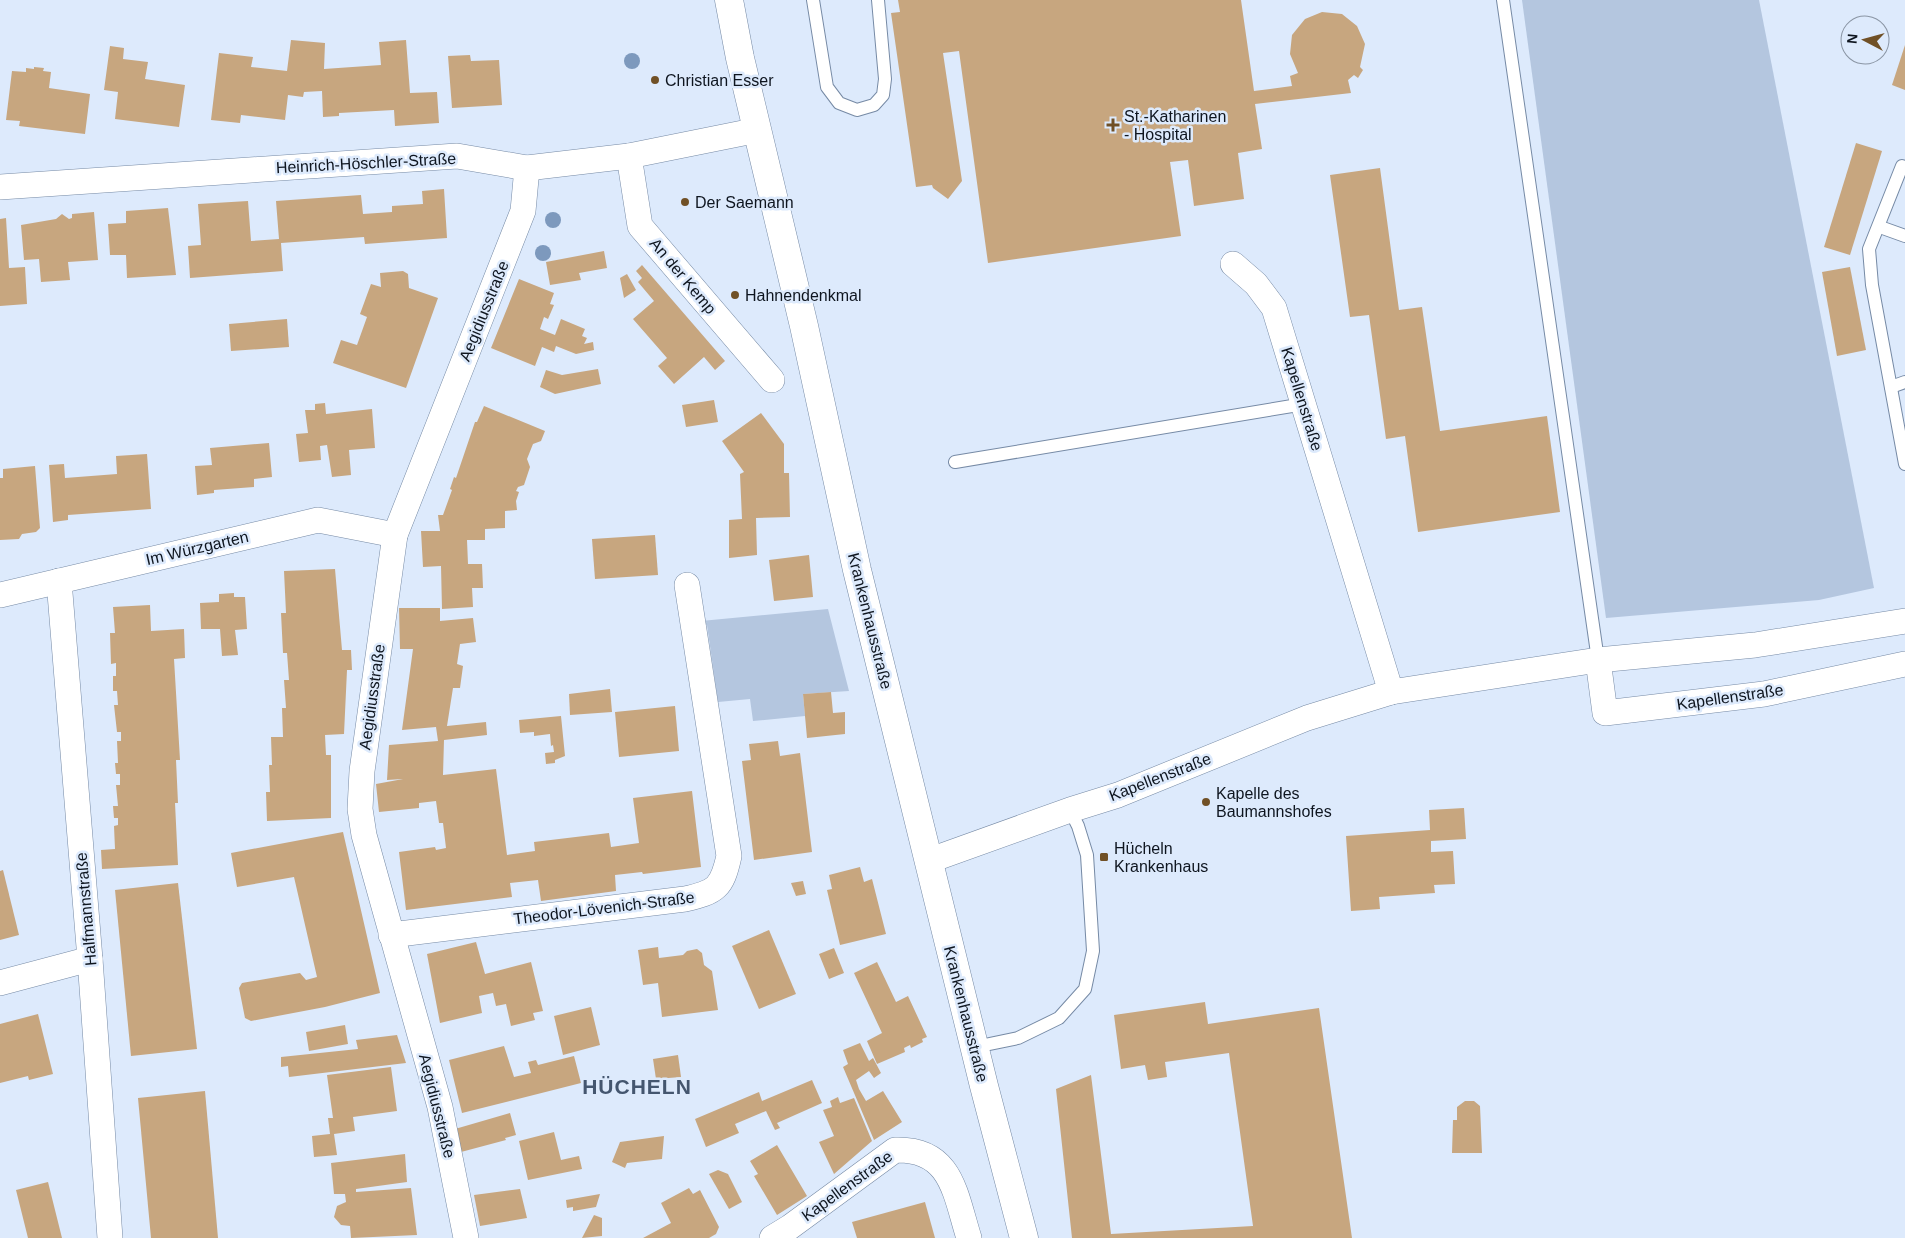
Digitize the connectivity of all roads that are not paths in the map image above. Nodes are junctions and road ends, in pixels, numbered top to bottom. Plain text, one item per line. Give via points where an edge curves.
1 (729, 0) edge
2 (813, 0) edge
3 (878, 0) edge
4 (1503, 0) edge
5 (758, 130) junction
6 (629, 156) junction
7 (1902, 166) dead end
8 (527, 168) junction
9 (0, 187) edge
10 (1880, 227) junction
11 (1905, 236) edge
12 (1233, 264) dead end
13 (772, 380) dead end
14 (1905, 382) edge
15 (1891, 387) junction
16 (1304, 404) junction
17 (954, 462) dead end
18 (1905, 464) edge
19 (395, 535) junction
20 (59, 581) junction
21 (687, 584) dead end
22 (0, 595) edge
23 (1905, 620) edge
24 (1598, 660) junction
25 (1905, 664) edge
26 (1390, 692) junction
27 (1070, 810) junction
28 (928, 861) junction
29 (391, 935) junction
30 (90, 959) junction
31 (0, 983) edge
32 (975, 1046) junction
33 (110, 1238) edge
34 (466, 1238) edge
35 (772, 1238) edge
36 (969, 1238) edge
37 (1024, 1238) edge

1 - 5 street, Krankenhausstraße
2 - 3 lane via 827,87 839,103 857,110 874,105 883,95 885,79
4 - 24 lane
5 - 6 street, Heinrich-Höschler-Straße
5 - 28 street, Krankenhausstraße via 857,570
6 - 8 street, Heinrich-Höschler-Straße
6 - 13 street, An der Kemp via 640,226
7 - 10 lane
8 - 9 street, Heinrich-Höschler-Straße via 457,156
8 - 19 street, Aegidiusstraße via 523,212
10 - 11 lane
10 - 15 lane via 1869,250 1872,285
12 - 16 street, Kapellenstraße via 1256,284 1274,308
14 - 15 lane
15 - 18 lane
16 - 17 lane
16 - 26 street, Kapellenstraße
19 - 20 street, Im Würzgarten via 318,520
19 - 29 street, Aegidiusstraße via 362,771 360,809
20 - 22 street, Im Würzgarten
20 - 30 street, Halfmannstraße
21 - 29 street, Theodor-Lövenich-Straße via 729,856 725,876 710,894
23 - 24 street, Kapellenstraße via 1755,645
24 - 25 street, Kapellenstraße via 1606,713 1764,694
24 - 26 street, Kapellenstraße
26 - 27 street, Kapellenstraße via 1307,718 1118,795
27 - 28 street, Kapellenstraße
27 - 32 lane via 1087,855 1093,951 1085,989 1059,1018 1018,1038
28 - 32 street, Krankenhausstraße
29 - 34 street, Aegidiusstraße via 440,1107
30 - 31 street
30 - 33 street, Halfmannstraße
32 - 37 street, Krankenhausstraße
35 - 36 street, Kapellenstraße via 895,1150 914,1150 934,1160 949,1175

